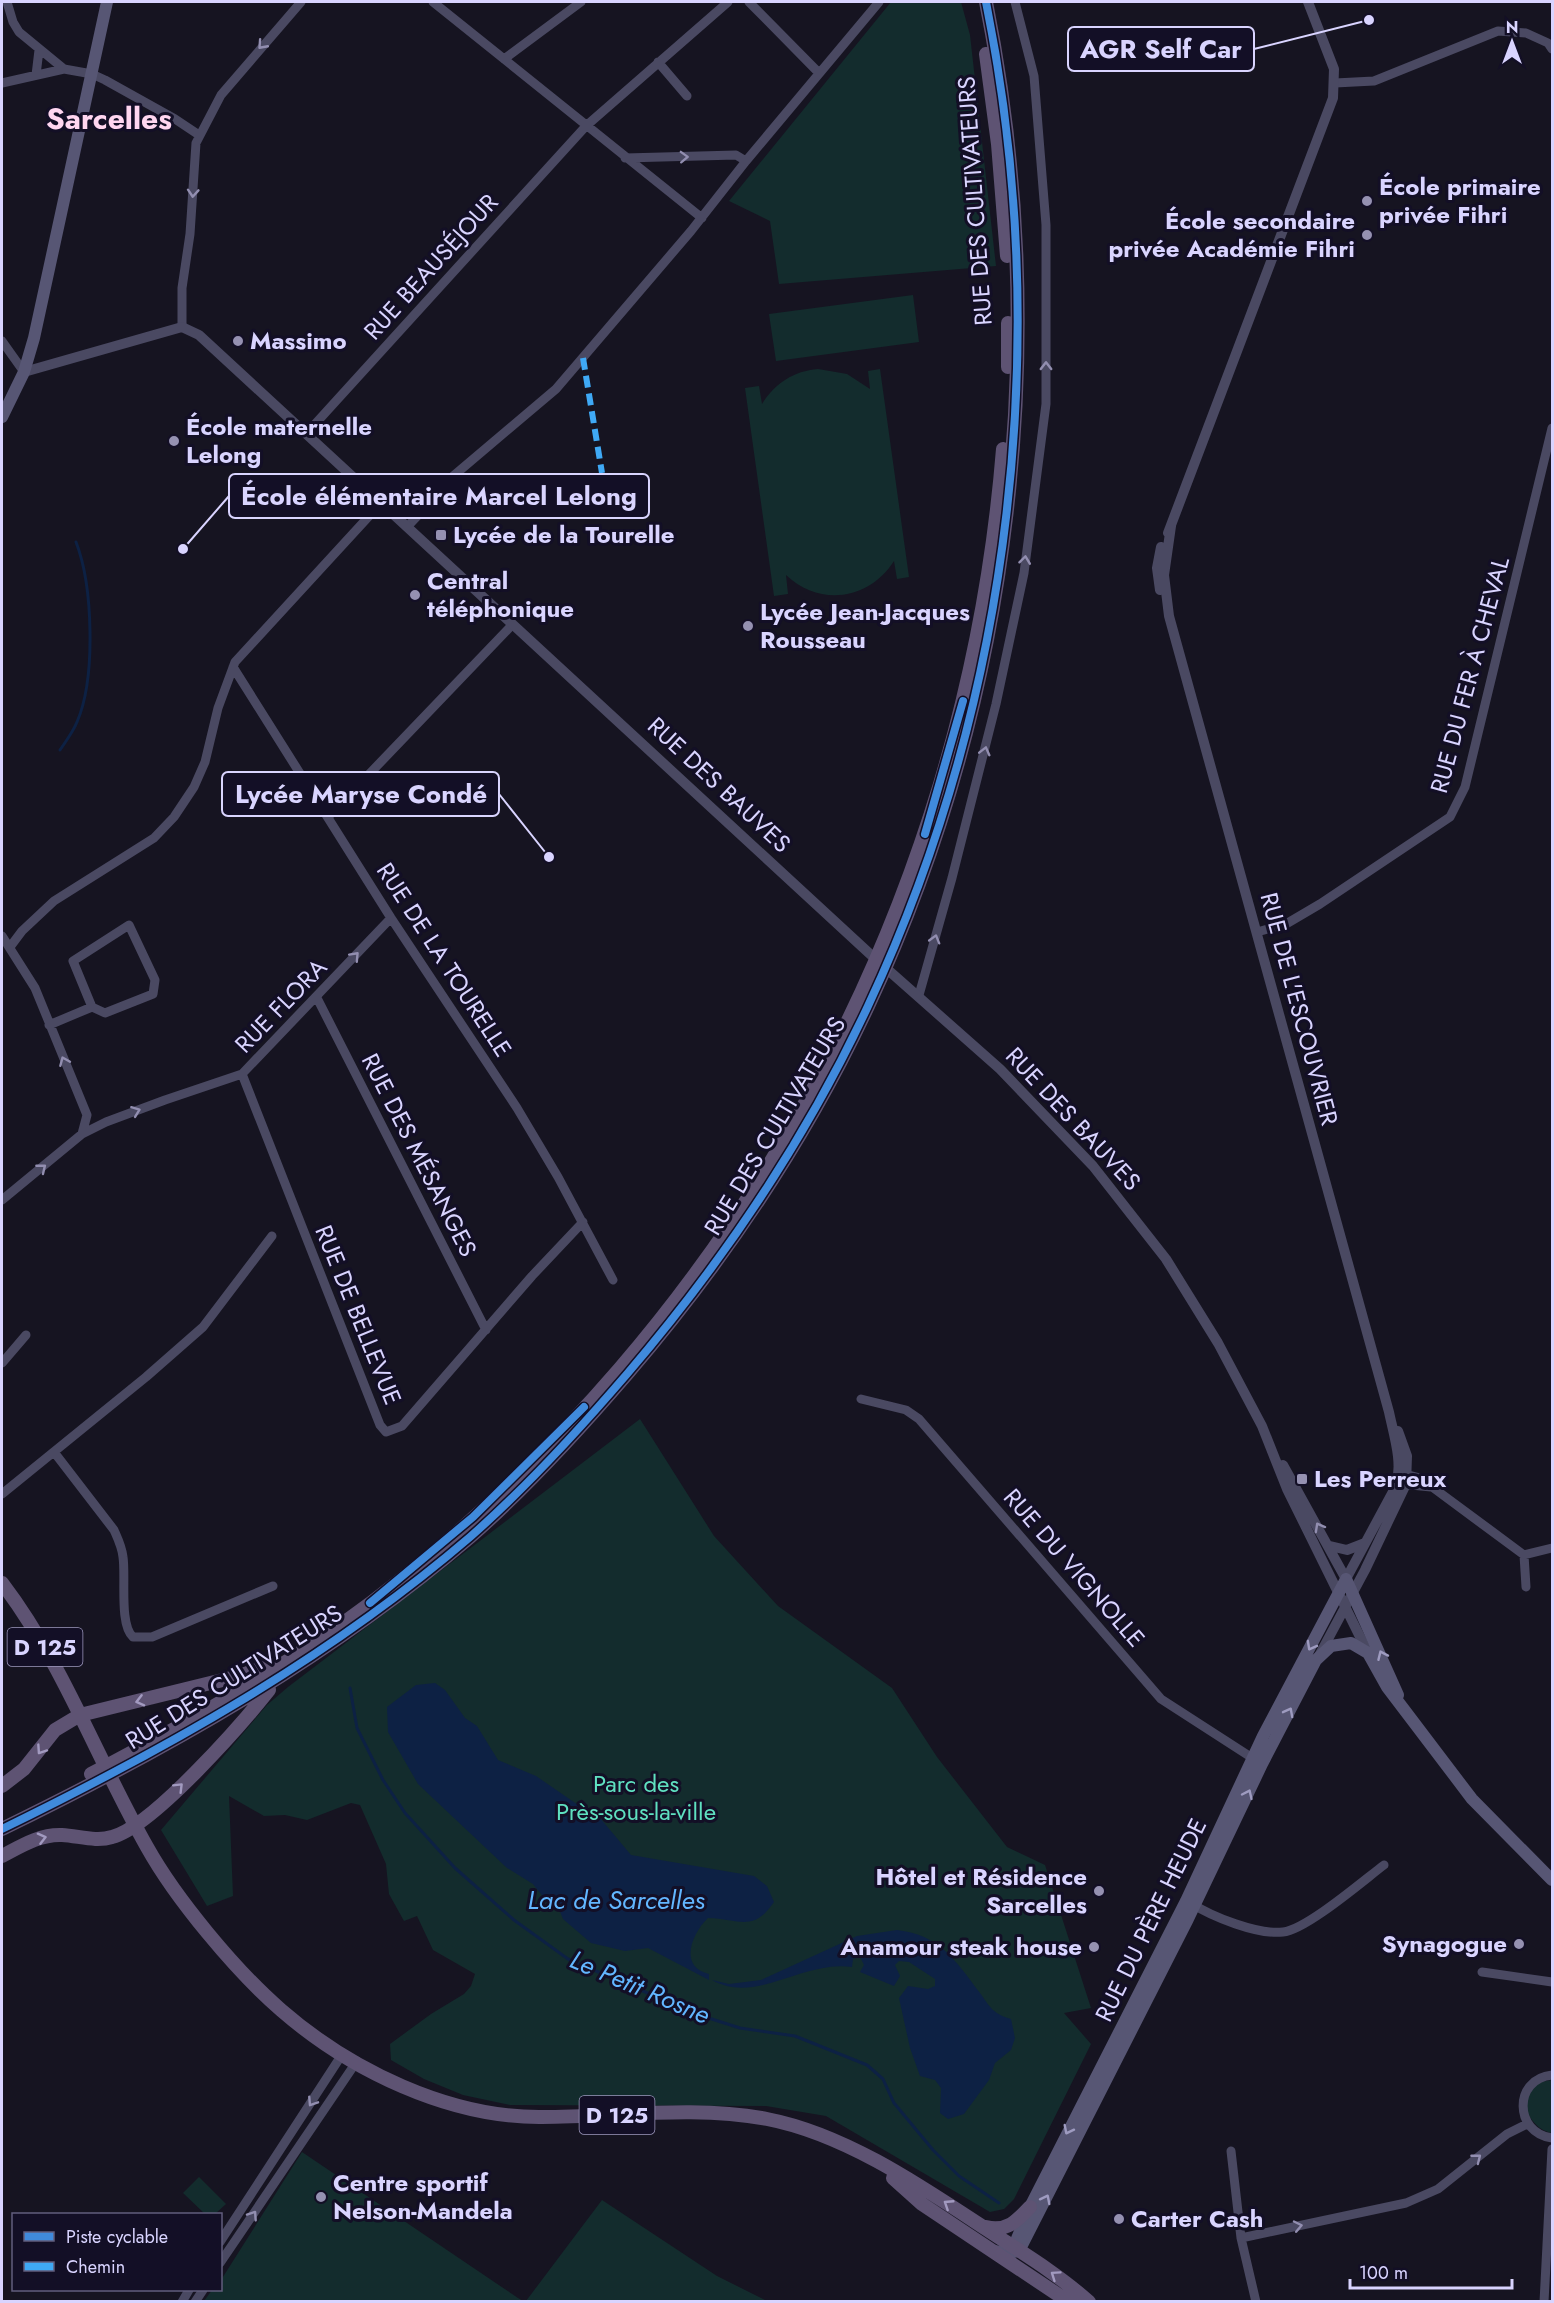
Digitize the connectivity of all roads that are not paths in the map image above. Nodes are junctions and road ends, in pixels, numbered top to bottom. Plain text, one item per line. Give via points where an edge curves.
1 (7, 2) edge
2 (107, 2) edge
3 (301, 2) edge
4 (433, 2) edge
5 (581, 2) edge
6 (728, 2) edge
7 (748, 2) edge
8 (879, 2) edge
9 (977, 2) edge
10 (986, 2) edge
11 (1016, 2) edge
12 (1308, 2) edge
13 (1551, 45) edge
14 (39, 50) junction
15 (504, 59) junction
16 (658, 62) junction
17 (64, 69) junction
18 (819, 73) junction
19 (92, 74) junction
20 (36, 75) junction
21 (2, 82) edge
22 (1335, 83) junction
23 (687, 96) dead end
24 (586, 126) junction
25 (199, 135) junction
26 (626, 158) junction
27 (746, 161) junction
28 (702, 218) junction
29 (182, 327) junction
30 (2, 341) edge
31 (24, 372) junction
32 (2, 417) edge
33 (1552, 428) edge
34 (306, 434) junction
35 (432, 494) junction
36 (382, 502) junction
37 (395, 514) junction
38 (408, 526) junction
39 (512, 625) junction
40 (233, 667) junction
41 (329, 816) junction
42 (391, 918) junction
43 (1257, 932) junction
44 (2, 936) edge
45 (10, 947) junction
46 (919, 995) junction
47 (316, 998) junction
48 (92, 1007) junction
49 (50, 1025) junction
50 (242, 1074) junction
51 (82, 1134) junction
52 (2, 1200) edge
53 (583, 1222) junction
54 (272, 1236) dead end
55 (613, 1280) dead end
56 (486, 1330) junction
57 (26, 1335) dead end
58 (2, 1363) edge
59 (861, 1399) dead end
60 (1273, 1450) junction
61 (54, 1452) junction
62 (1402, 1479) junction
63 (2, 1494) edge
64 (1365, 1543) junction
65 (1330, 1546) junction
66 (1552, 1548) edge
67 (1524, 1555) junction
68 (2, 1583) edge
69 (273, 1586) dead end
70 (1350, 1586) junction
71 (1526, 1587) dead end
72 (1338, 1594) junction
73 (1347, 1609) junction
74 (1368, 1653) junction
75 (296, 1655) junction
76 (1316, 1660) junction
77 (278, 1678) junction
78 (1404, 1710) junction
79 (80, 1715) junction
80 (134, 1757) junction
81 (1257, 1761) junction
82 (87, 1782) junction
83 (2, 1786) edge
84 (2, 1822) edge
85 (135, 1825) junction
86 (2, 1829) edge
87 (2, 1856) edge
88 (1384, 1865) dead end
89 (1548, 1872) edge
90 (1552, 1880) edge
91 (1190, 1903) junction
92 (1482, 1972) dead end
93 (1552, 1982) edge
94 (350, 2057) junction
95 (1552, 2075) edge
96 (1527, 2124) junction
97 (1552, 2138) edge
98 (1552, 2149) edge
99 (1231, 2151) dead end
100 (879, 2164) junction
101 (1029, 2207) junction
102 (982, 2226) junction
103 (1241, 2238) junction
104 (222, 2239) edge
105 (1016, 2250) junction
106 (994, 2251) junction
107 (222, 2260) edge
108 (1020, 2268) junction
109 (1069, 2301) edge
110 (1089, 2301) edge
111 (1256, 2301) edge
112 (1544, 2301) edge

1 - 14 street via 19,32
2 - 19 main road
3 -> 25 street via 221,95
4 - 15 street
5 - 15 street
6 - 16 street, RUE BEAUSÉJOUR
7 - 18 street
8 - 18 street
9 - 75 main road, RUE DES CULTIVATEURS via 998,144 1007,253 1003,455 990,561 968,682 920,850 893,924 857,1008 818,1083 755,1187 619,1370 472,1517 372,1601
10 - 77 main road, RUE DES CULTIVATEURS via 1007,137 1016,256 1018,348 1011,470 994,600 973,702 937,830 895,943 866,1010 798,1135 734,1237 658,1338 553,1456 476,1531 370,1616
46 -> 11 street via 996,704 1024,573 1046,404 1044,202 1035,76
12 - 22 street, RUE DE L'ESCOUVRIER via 1334,69
13 - 22 street via 1526,33 1498,31 1374,81
14 - 17 street
14 - 20 street
15 - 24 street
16 - 23 street
16 - 24 street, RUE BEAUSÉJOUR
17 - 19 street
17 - 20 street
18 - 27 street
19 - 25 street
19 - 31 main road
20 - 21 street
22 - 43 street, RUE DE L'ESCOUVRIER via 1329,110 1159,552 1156,576
24 - 26 street
24 - 34 street, RUE BEAUSÉJOUR
25 -> 29 street via 182,288
26 -> 27 street via 736,155
26 - 28 street
27 - 28 street
28 - 35 street via 556,389
29 - 31 street
29 - 34 street, RUE DES BAUVES via 199,335
30 - 31 street
31 - 32 main road
33 - 43 street, RUE DU FER À CHEVAL via 1465,787 1450,817 1320,904 1286,924
34 - 36 street, RUE DES BAUVES
35 - 37 street via 402,506
35 - 38 street
36 - 37 street, RUE DES BAUVES
36 - 40 street
37 - 38 street, RUE DES BAUVES
38 - 39 street, RUE DES BAUVES
39 - 41 street
39 - 46 street, RUE DES BAUVES
40 - 41 street, RUE DE LA TOURELLE
40 - 45 street via 218,708 206,762 174,817 154,838 54,901 21,931
41 - 42 street, RUE DE LA TOURELLE
47 -> 42 street, RUE FLORA
42 - 53 street, RUE DE LA TOURELLE via 517,1108
43 - 62 street, RUE DE L'ESCOUVRIER via 1389,1412
44 - 45 street
45 - 49 street via 35,988
46 - 60 street, RUE DES BAUVES via 1000,1069 1093,1166 1136,1218 1218,1343
47 - 50 street, RUE FLORA
47 - 56 street, RUE DES MÉSANGES
48 - 48 street via 105,1013 153,994 155,980 129,925 73,961
48 - 49 street
51 -> 49 street via 87,1115
51 -> 50 street, RUE FLORA
50 - 56 street, RUE DE BELLEVUE via 386,1432 402,1426
52 -> 51 street, RUE FLORA
53 - 55 street, RUE DE LA TOURELLE
53 - 56 street, RUE DE BELLEVUE
54 - 61 street via 203,1327
57 - 58 street
59 - 81 street, RUE DU VIGNOLLE via 906,1410 920,1419 1161,1699
65 -> 60 street, RUE DES BAUVES
60 - 72 street, RUE DES BAUVES via 1287,1489
61 - 63 street
61 - 69 street via 120,1543 125,1620 133,1637 152,1637
62 - 64 street
62 - 67 street via 1431,1487
62 - 70 street
64 - 65 street via 1347,1550
64 - 70 street via 1364,1557
65 - 70 street, RUE DES BAUVES
66 - 67 street
67 - 71 street
68 - 79 main road, D 125 via 40,1638
70 - 72 main road, RUE DU PÈRE HEUDE
70 - 73 street, RUE DU PÈRE HEUDE
78 -> 70 main road
72 - 73 street, RUE DES BAUVES
72 -> 81 main road, RUE DU PÈRE HEUDE
73 - 74 street, RUE DES BAUVES
73 - 76 street, RUE DU PÈRE HEUDE
74 - 76 main road via 1357,1645 1342,1643 1331,1646
74 - 78 main road
75 -> 79 main road via 239,1676
75 - 80 main road, RUE DES CULTIVATEURS
81 -> 76 main road, RUE DU PÈRE HEUDE
77 - 80 main road, RUE DES CULTIVATEURS via 214,1718
85 -> 77 main road via 180,1786
78 - 89 main road via 1472,1799
79 -> 83 main road via 55,1730 24,1770
79 - 85 main road, D 125
80 - 82 main road, RUE DES CULTIVATEURS
81 - 91 main road, RUE DU PÈRE HEUDE
82 - 84 main road, RUE DES CULTIVATEURS
82 - 86 main road, RUE DES CULTIVATEURS
87 -> 85 main road via 46,1836 114,1837
85 - 94 main road, D 125 via 178,1894 258,1988 297,2023
88 - 91 street via 1305,1923 1285,1932 1258,1930
89 - 90 main road
91 -> 101 main road, RUE DU PÈRE HEUDE
105 -> 91 main road, RUE DU PÈRE HEUDE
92 - 93 street
94 - 100 main road, D 125 via 432,2098 492,2114 545,2118 672,2114 751,2117 819,2134
94 -> 104 street
107 -> 94 street
95 - 96 street via 1536,2080 1524,2095 1522,2105
96 - 97 street via 1535,2132
103 -> 96 street via 1406,2203 1438,2188 1507,2134
98 - 112 street
99 - 103 street
102 -> 100 main road, D 125
100 - 106 main road, D 125 via 922,2204
101 - 102 main road via 1016,2223 1006,2228
101 - 105 main road, RUE DU PÈRE HEUDE
102 - 105 main road, D 125
103 - 111 street
105 - 106 main road
105 - 108 main road
110 -> 105 main road, D 125
106 - 108 main road, D 125
108 - 109 main road, D 125

